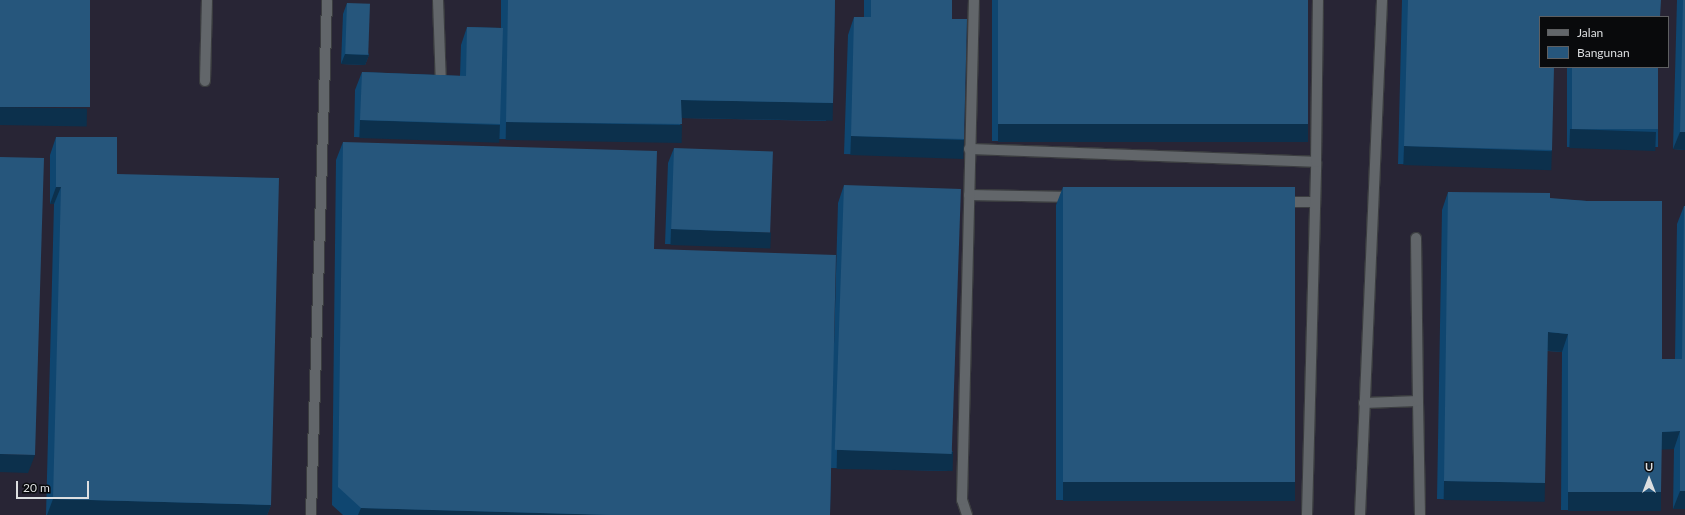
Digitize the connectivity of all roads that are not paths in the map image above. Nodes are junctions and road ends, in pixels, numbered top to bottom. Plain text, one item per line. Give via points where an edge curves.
1 (207, 0) edge
2 (326, 0) edge
3 (438, 0) edge
4 (974, 0) edge
5 (1318, 0) edge
6 (1382, 0) edge
7 (205, 81) dead end
8 (441, 86) edge
9 (970, 149) junction
10 (1316, 162) junction
11 (969, 195) junction
12 (1087, 197) edge
13 (1276, 202) edge
14 (1315, 202) junction
15 (1416, 238) dead end
16 (1418, 401) junction
17 (1364, 403) junction
18 (312, 515) edge
19 (966, 515) edge
20 (1307, 515) edge
21 (1360, 515) edge
22 (1420, 515) edge

1 - 7 lane
2 - 18 lane
3 - 8 lane
4 - 9 lane
5 - 10 lane
6 - 17 lane
9 - 10 lane
9 - 11 lane
10 - 14 lane
11 - 12 lane
11 - 19 lane via 962,500
13 - 14 lane
14 - 20 lane
15 - 16 lane
16 - 17 lane
16 - 22 lane
17 - 21 lane

